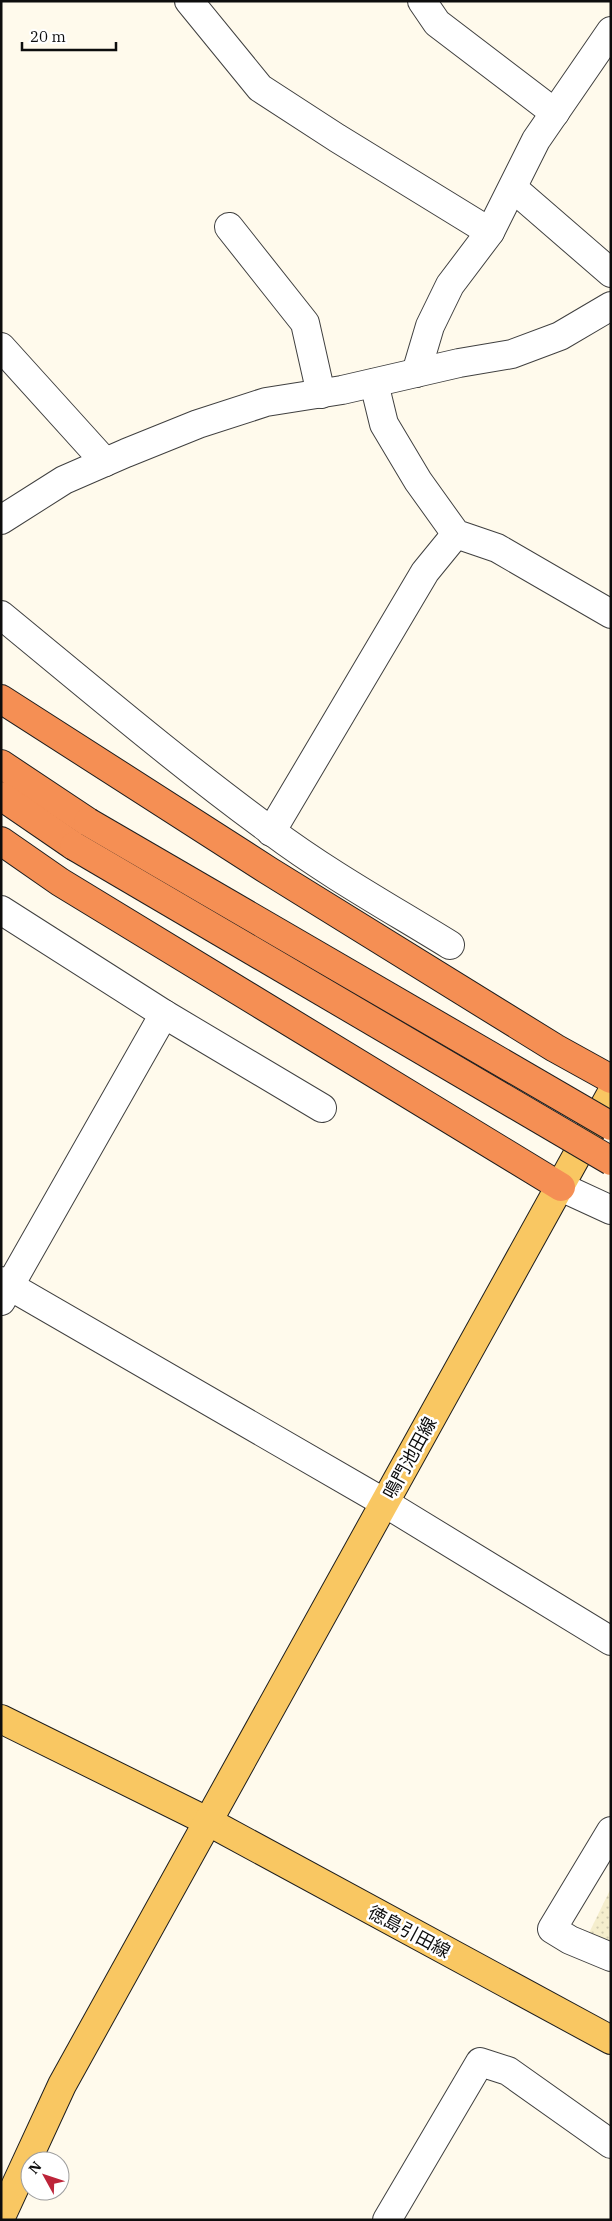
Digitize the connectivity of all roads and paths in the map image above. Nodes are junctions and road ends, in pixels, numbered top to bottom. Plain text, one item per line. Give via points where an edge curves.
1 (189, 1) edge
2 (422, 1) edge
3 (611, 31) edge
4 (555, 112) junction
5 (513, 188) junction
6 (229, 227) dead end
7 (490, 232) junction
8 (611, 273) edge
9 (611, 306) edge
10 (1, 347) edge
11 (416, 373) junction
12 (374, 383) junction
13 (321, 394) junction
14 (105, 462) junction
15 (1, 520) edge
16 (456, 534) junction
17 (611, 614) edge
18 (1, 615) edge
19 (1, 699) edge
20 (1, 764) edge
21 (1, 796) edge
22 (271, 832) junction
23 (1, 841) edge
24 (1, 910) edge
25 (450, 945) dead end
26 (164, 1014) junction
27 (611, 1079) edge
28 (611, 1094) edge
29 (322, 1108) dead end
30 (611, 1126) edge
31 (611, 1160) edge
32 (560, 1186) junction
33 (611, 1210) edge
34 (4, 1289) edge
35 (385, 1503) junction
36 (611, 1641) edge
37 (1, 1719) edge
38 (209, 1822) junction
39 (611, 1831) edge
40 (611, 1957) edge
41 (611, 2040) edge
42 (611, 2144) edge
43 (1, 2217) edge
44 (387, 2220) edge

1 - 7 street via 260,88
2 - 4 street via 437,23
3 - 4 street
4 - 5 street via 536,140
5 - 7 street
5 - 8 street
6 - 13 street via 305,323
7 - 11 street via 450,285 430,326
9 - 11 street via 560,336 512,354
10 - 14 street
11 - 12 street
12 - 13 street
12 - 16 street via 384,424 418,481
13 - 14 street via 266,402 198,424
14 - 15 street via 64,480
16 - 17 street via 497,548
16 - 22 street via 425,572
18 - 22 street
19 - 27 highway via 268,871 555,1048
20 - 30 highway, bridge via 88,822
21 - 31 highway, bridge via 74,846
22 - 25 street
23 - 32 highway via 60,882
24 - 26 street
26 - 29 street
26 - 34 street
28 - 32 main road, 鳴門池田線
32 - 33 street
32 - 35 main road, 鳴門池田線
34 - 35 street
35 - 36 street
35 - 38 main road, 鳴門池田線
37 - 38 main road, 徳島引田線
38 - 41 main road, 徳島引田線
38 - 43 main road via 62,2085
39 - 40 street via 552,1929
42 - 44 street via 508,2071 480,2062

